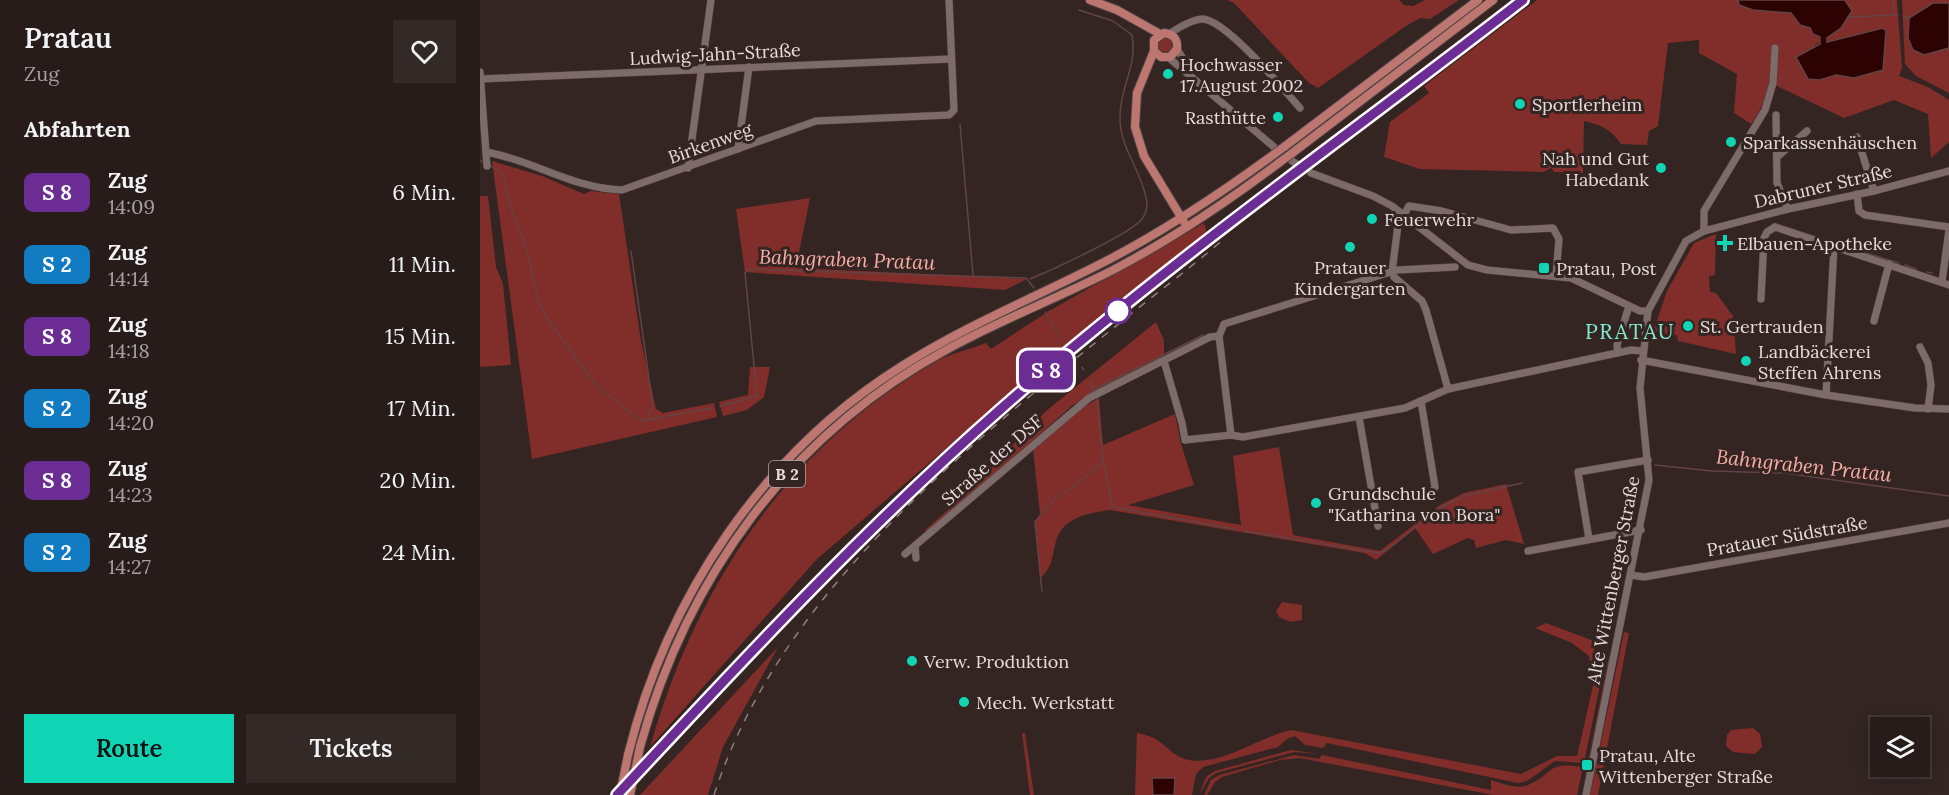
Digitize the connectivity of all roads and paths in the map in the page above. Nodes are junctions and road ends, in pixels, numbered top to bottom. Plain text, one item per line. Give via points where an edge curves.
1 (711, 0) edge
2 (949, 0) edge
3 (1090, 0) edge
4 (1478, 0) edge
5 (1493, 0) edge
6 (1185, 25) junction
7 (1161, 36) junction
8 (1177, 44) junction
9 (1775, 48) dead end
10 (1161, 55) junction
11 (951, 59) junction
12 (749, 67) junction
13 (703, 68) junction
14 (480, 72) edge
15 (1195, 77) junction
16 (480, 79) edge
17 (1300, 108) dead end
18 (1776, 115) dead end
19 (1807, 131) dead end
20 (1857, 137) dead end
21 (738, 149) junction
22 (1277, 150) junction
23 (486, 152) junction
24 (1292, 157) junction
25 (1777, 157) junction
26 (487, 166) dead end
27 (1300, 166) dead end
28 (688, 168) junction
29 (1949, 171) edge
30 (1311, 173) dead end
31 (1874, 191) junction
32 (1857, 194) junction
33 (1788, 209) junction
34 (1772, 213) junction
35 (1404, 214) junction
36 (1181, 218) junction
37 (1187, 227) junction
38 (1774, 227) junction
39 (1949, 229) edge
40 (1704, 231) junction
41 (1834, 246) junction
42 (1889, 264) junction
43 (1455, 267) dead end
44 (1392, 272) junction
45 (1556, 276) junction
46 (1945, 284) edge
47 (1761, 299) dead end
48 (1629, 306) junction
49 (1648, 311) junction
50 (1874, 321) dead end
51 (1219, 336) junction
52 (1920, 347) dead end
53 (1642, 351) junction
54 (1618, 353) junction
55 (1641, 360) junction
56 (1164, 361) junction
57 (1448, 389) junction
58 (1826, 395) junction
59 (1421, 401) junction
60 (1928, 409) junction
61 (1949, 409) edge
62 (1359, 417) junction
63 (1232, 435) junction
64 (1648, 460) junction
65 (1429, 498) dead end
66 (1949, 523) edge
67 (1378, 526) dead end
68 (1641, 530) junction
69 (1589, 539) junction
70 (915, 546) junction
71 (1528, 551) dead end
72 (905, 554) dead end
73 (916, 558) dead end
74 (1631, 575) junction
75 (620, 795) edge
76 (630, 795) edge
77 (1586, 795) edge

1 - 13 street
2 - 11 street
3 - 7 main road via 1117,10
4 - 22 main road, B 2
5 - 24 main road, B 2
6 - 7 street
6 - 8 street
6 - 17 street via 1202,19 1223,28
7 - 8 main road
7 - 10 main road
8 - 10 main road
8 - 15 street
9 - 40 street via 1773,82 1765,110 1704,211
10 - 15 street
10 - 36 main road via 1147,68 1136,101 1137,137
11 - 12 street, Ludwig-Jahn-Straße
11 - 21 street, Birkenweg via 954,110 949,115 825,119
12 - 13 street, Ludwig-Jahn-Straße
12 - 21 street
13 - 16 street, Ludwig-Jahn-Straße
13 - 28 street
14 - 16 street
15 - 22 street
16 - 23 street
18 - 25 street
19 - 25 street
20 - 31 street
21 - 28 street, Birkenweg
22 - 36 main road, B 2
23 - 26 street
23 - 28 street, Birkenweg via 605,190 622,190
24 - 27 street
24 - 37 main road, B 2, bridge
25 - 33 street via 1778,189
29 - 31 street, Dabruner Straße
30 - 35 street via 1373,196
31 - 32 street, Dabruner Straße
32 - 33 street, Dabruner Straße
32 - 39 street via 1859,211 1864,215
33 - 34 street, Dabruner Straße
34 - 38 street
34 - 40 street, Dabruner Straße
35 - 44 street via 1397,230
35 - 45 street via 1475,268
35 - 45 street via 1409,206 1415,206 1511,230 1553,228 1559,239
36 - 37 main road
36 - 75 main road, B 2, bridge via 921,354 856,399 806,442 741,516 699,578 662,651 644,698
37 - 76 main road, B 2, bridge via 1113,270 930,359 866,402 811,449 749,519 690,612 660,679
38 - 41 street
38 - 47 street via 1764,238
39 - 46 street
40 - 49 street, Alte Wittenberger Straße via 1686,241
41 - 42 street
41 - 58 street
42 - 46 street
42 - 50 street
43 - 44 street
44 - 51 street via 1231,320 1224,324
44 - 57 street via 1426,310
45 - 48 street via 1587,285
48 - 49 street
48 - 54 street
49 - 53 street, Alte Wittenberger Straße
51 - 56 street, Straße der DSF
51 - 63 street
52 - 60 street via 1930,376
53 - 54 street
53 - 55 street, Alte Wittenberger Straße
54 - 57 street
55 - 58 street
55 - 64 street, Alte Wittenberger Straße
56 - 63 street via 1185,440
56 - 70 street, Straße der DSF via 1102,390 1075,408
57 - 59 street
58 - 60 street
59 - 62 street
59 - 65 street via 1435,487
60 - 61 street
62 - 63 street via 1244,437
62 - 67 street
64 - 68 street, Alte Wittenberger Straße
64 - 69 street via 1578,472
66 - 74 street, Pratauer Südstraße via 1644,577
68 - 69 street
68 - 74 street, Alte Wittenberger Straße
69 - 71 street
70 - 72 street, Straße der DSF
70 - 73 street
74 - 77 street, Alte Wittenberger Straße

